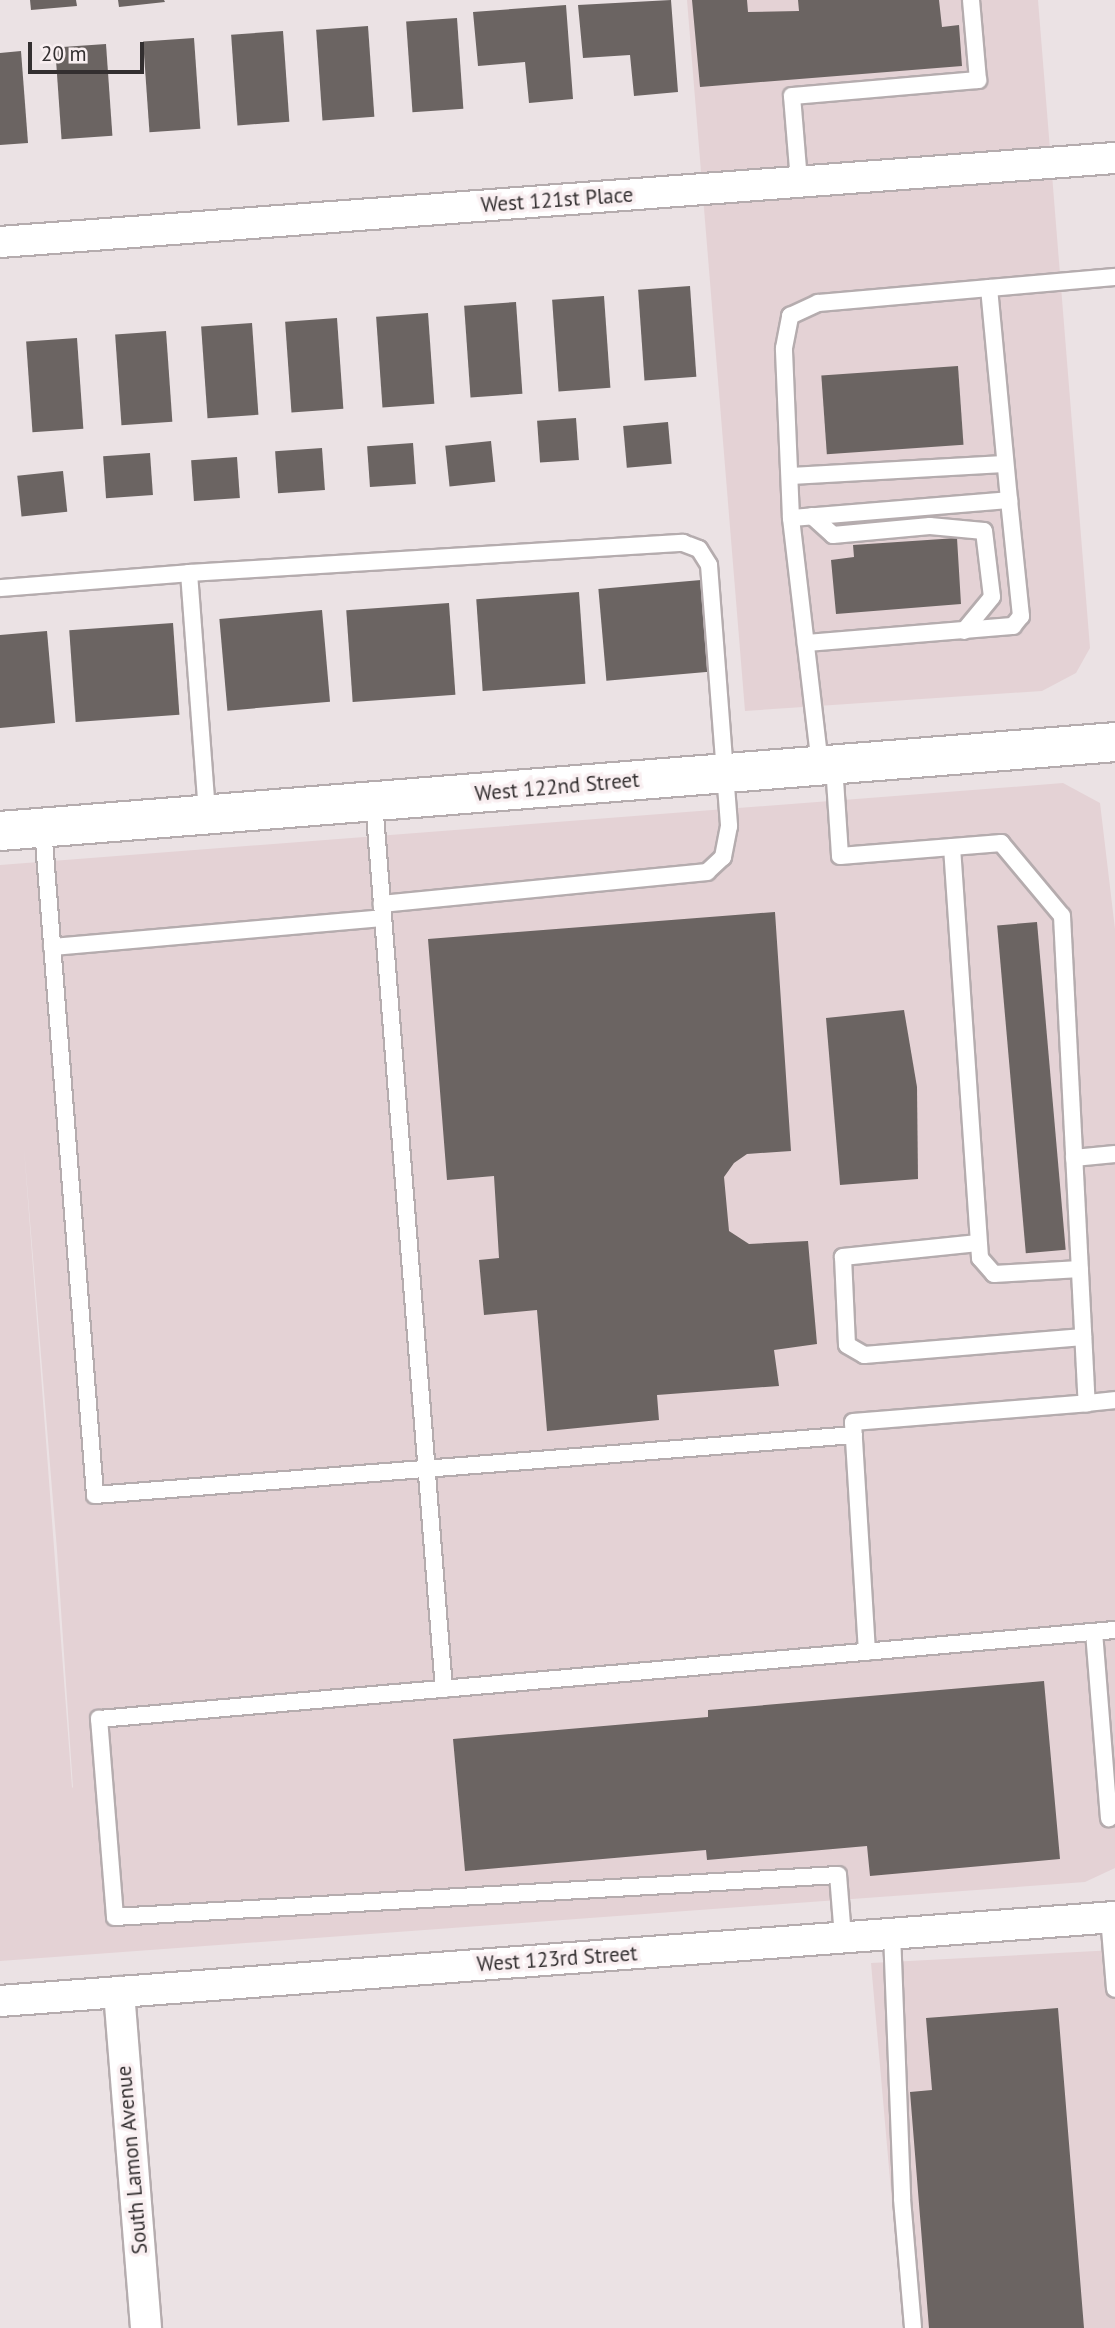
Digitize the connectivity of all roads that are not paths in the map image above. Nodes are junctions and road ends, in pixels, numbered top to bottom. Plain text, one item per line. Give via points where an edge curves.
1 (971, 0) edge
2 (1115, 158) edge
3 (799, 181) junction
4 (0, 242) edge
5 (1115, 277) edge
6 (989, 288) junction
7 (1005, 464) junction
8 (790, 476) junction
9 (1009, 500) junction
10 (812, 516) junction
11 (791, 518) junction
12 (189, 573) junction
13 (0, 588) edge
14 (964, 631) junction
15 (806, 643) junction
16 (1115, 742) edge
17 (827, 765) junction
18 (727, 773) junction
19 (374, 802) junction
20 (207, 815) junction
21 (43, 828) junction
22 (0, 831) edge
23 (951, 847) junction
24 (383, 911) junction
25 (52, 947) junction
26 (1115, 1154) edge
27 (1074, 1158) junction
28 (978, 1242) junction
29 (1080, 1269) junction
30 (1083, 1337) junction
31 (1115, 1400) edge
32 (1087, 1402) junction
33 (854, 1435) junction
34 (426, 1470) junction
35 (1115, 1630) edge
36 (1094, 1632) junction
37 (867, 1652) junction
38 (444, 1689) junction
39 (1109, 1818) dead end
40 (1112, 1917) edge
41 (892, 1933) junction
42 (843, 1937) junction
43 (1115, 1989) edge
44 (119, 1992) junction
45 (0, 2001) edge
46 (146, 2328) edge
47 (913, 2328) edge

1 - 3 lane via 978,80 792,96
2 - 3 street, West 121st Place
3 - 4 street, West 121st Place
5 - 6 lane
6 - 7 lane
6 - 8 lane via 818,303 790,316 784,348
7 - 8 lane
7 - 9 lane
8 - 11 lane
9 - 10 lane
9 - 14 lane via 1021,615 1004,629
10 - 11 lane
10 - 14 lane via 833,535 930,526 984,531 992,597
11 - 15 lane
12 - 13 lane
12 - 18 lane via 683,543 699,549 709,565
12 - 20 lane
14 - 15 lane
15 - 17 lane
16 - 17 street, West 122nd Street
17 - 18 street, West 122nd Street
17 - 23 lane via 840,856
18 - 19 street, West 122nd Street
18 - 24 lane via 729,827 723,857 707,872
19 - 20 street, West 122nd Street
19 - 24 lane
20 - 21 street, West 122nd Street
21 - 22 street, West 122nd Street
21 - 25 lane
23 - 27 lane via 1001,843 1062,916
23 - 28 lane
24 - 25 lane
24 - 34 lane
25 - 34 lane via 95,1495
26 - 27 lane
27 - 29 lane
28 - 29 lane via 980,1258 994,1274
28 - 30 lane via 843,1257 847,1345 864,1355
29 - 30 lane
30 - 32 lane
31 - 32 lane
32 - 33 lane via 853,1422
33 - 34 lane
33 - 37 lane
34 - 38 lane
35 - 36 lane
36 - 37 lane
36 - 39 lane
37 - 38 lane
38 - 42 lane via 99,1719 115,1917 838,1875
40 - 41 street, West 123rd Street
40 - 43 lane
41 - 42 street, West 123rd Street
41 - 47 lane via 902,2199
42 - 44 street, West 123rd Street
44 - 45 street, West 123rd Street
44 - 46 street, South Lamon Avenue

